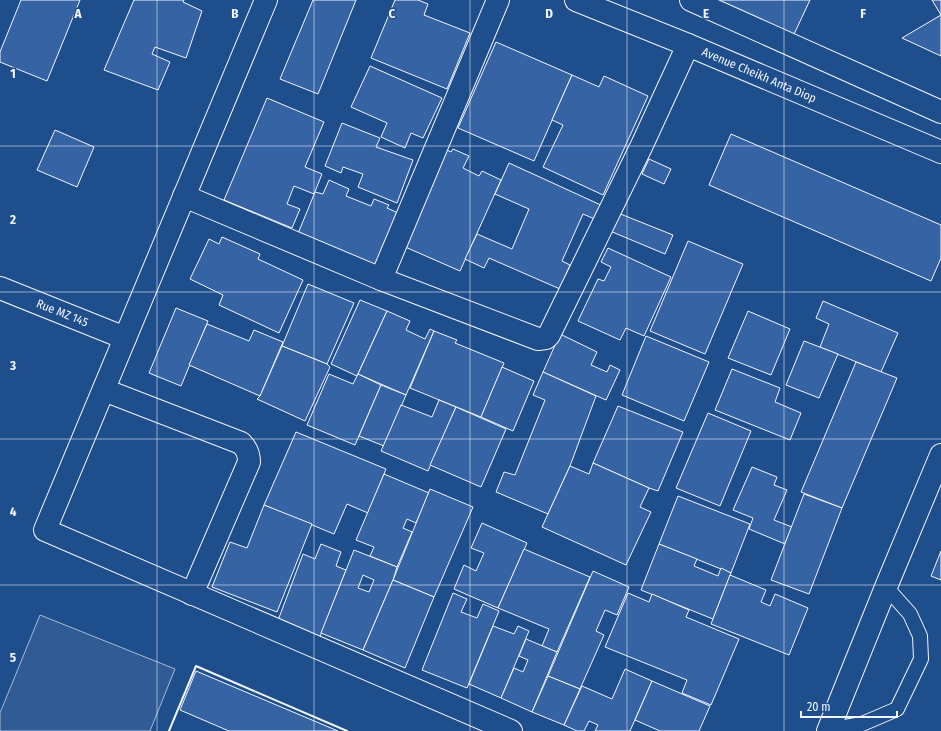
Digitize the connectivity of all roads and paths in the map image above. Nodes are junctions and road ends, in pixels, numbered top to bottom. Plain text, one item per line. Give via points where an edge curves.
1 (266, 0) edge
2 (498, 0) edge
3 (576, 0) edge
4 (691, 0) edge
5 (688, 45) junction
6 (941, 112) edge
7 (941, 152) edge
8 (184, 196) junction
9 (381, 279) junction
10 (0, 288) edge
11 (125, 338) junction
12 (104, 390) junction
13 (941, 455) edge
14 (886, 587) junction
15 (192, 594) junction
16 (511, 731) edge
17 (828, 731) edge

1 - 8 street
2 - 9 street
3 - 5 street, Avenue Cheikh Anta Diop
4 - 6 street
5 - 7 street, Avenue Cheikh Anta Diop
5 - 9 street via 642,145 546,338 538,339
8 - 9 street
8 - 11 street
10 - 11 street, Rue MZ 145
11 - 12 street
12 - 15 street via 45,530
12 - 15 street via 241,443 246,448 249,462
13 - 14 street
14 - 17 street
14 - 17 lane via 910,614 920,636 921,659 897,709 862,724
15 - 16 street

